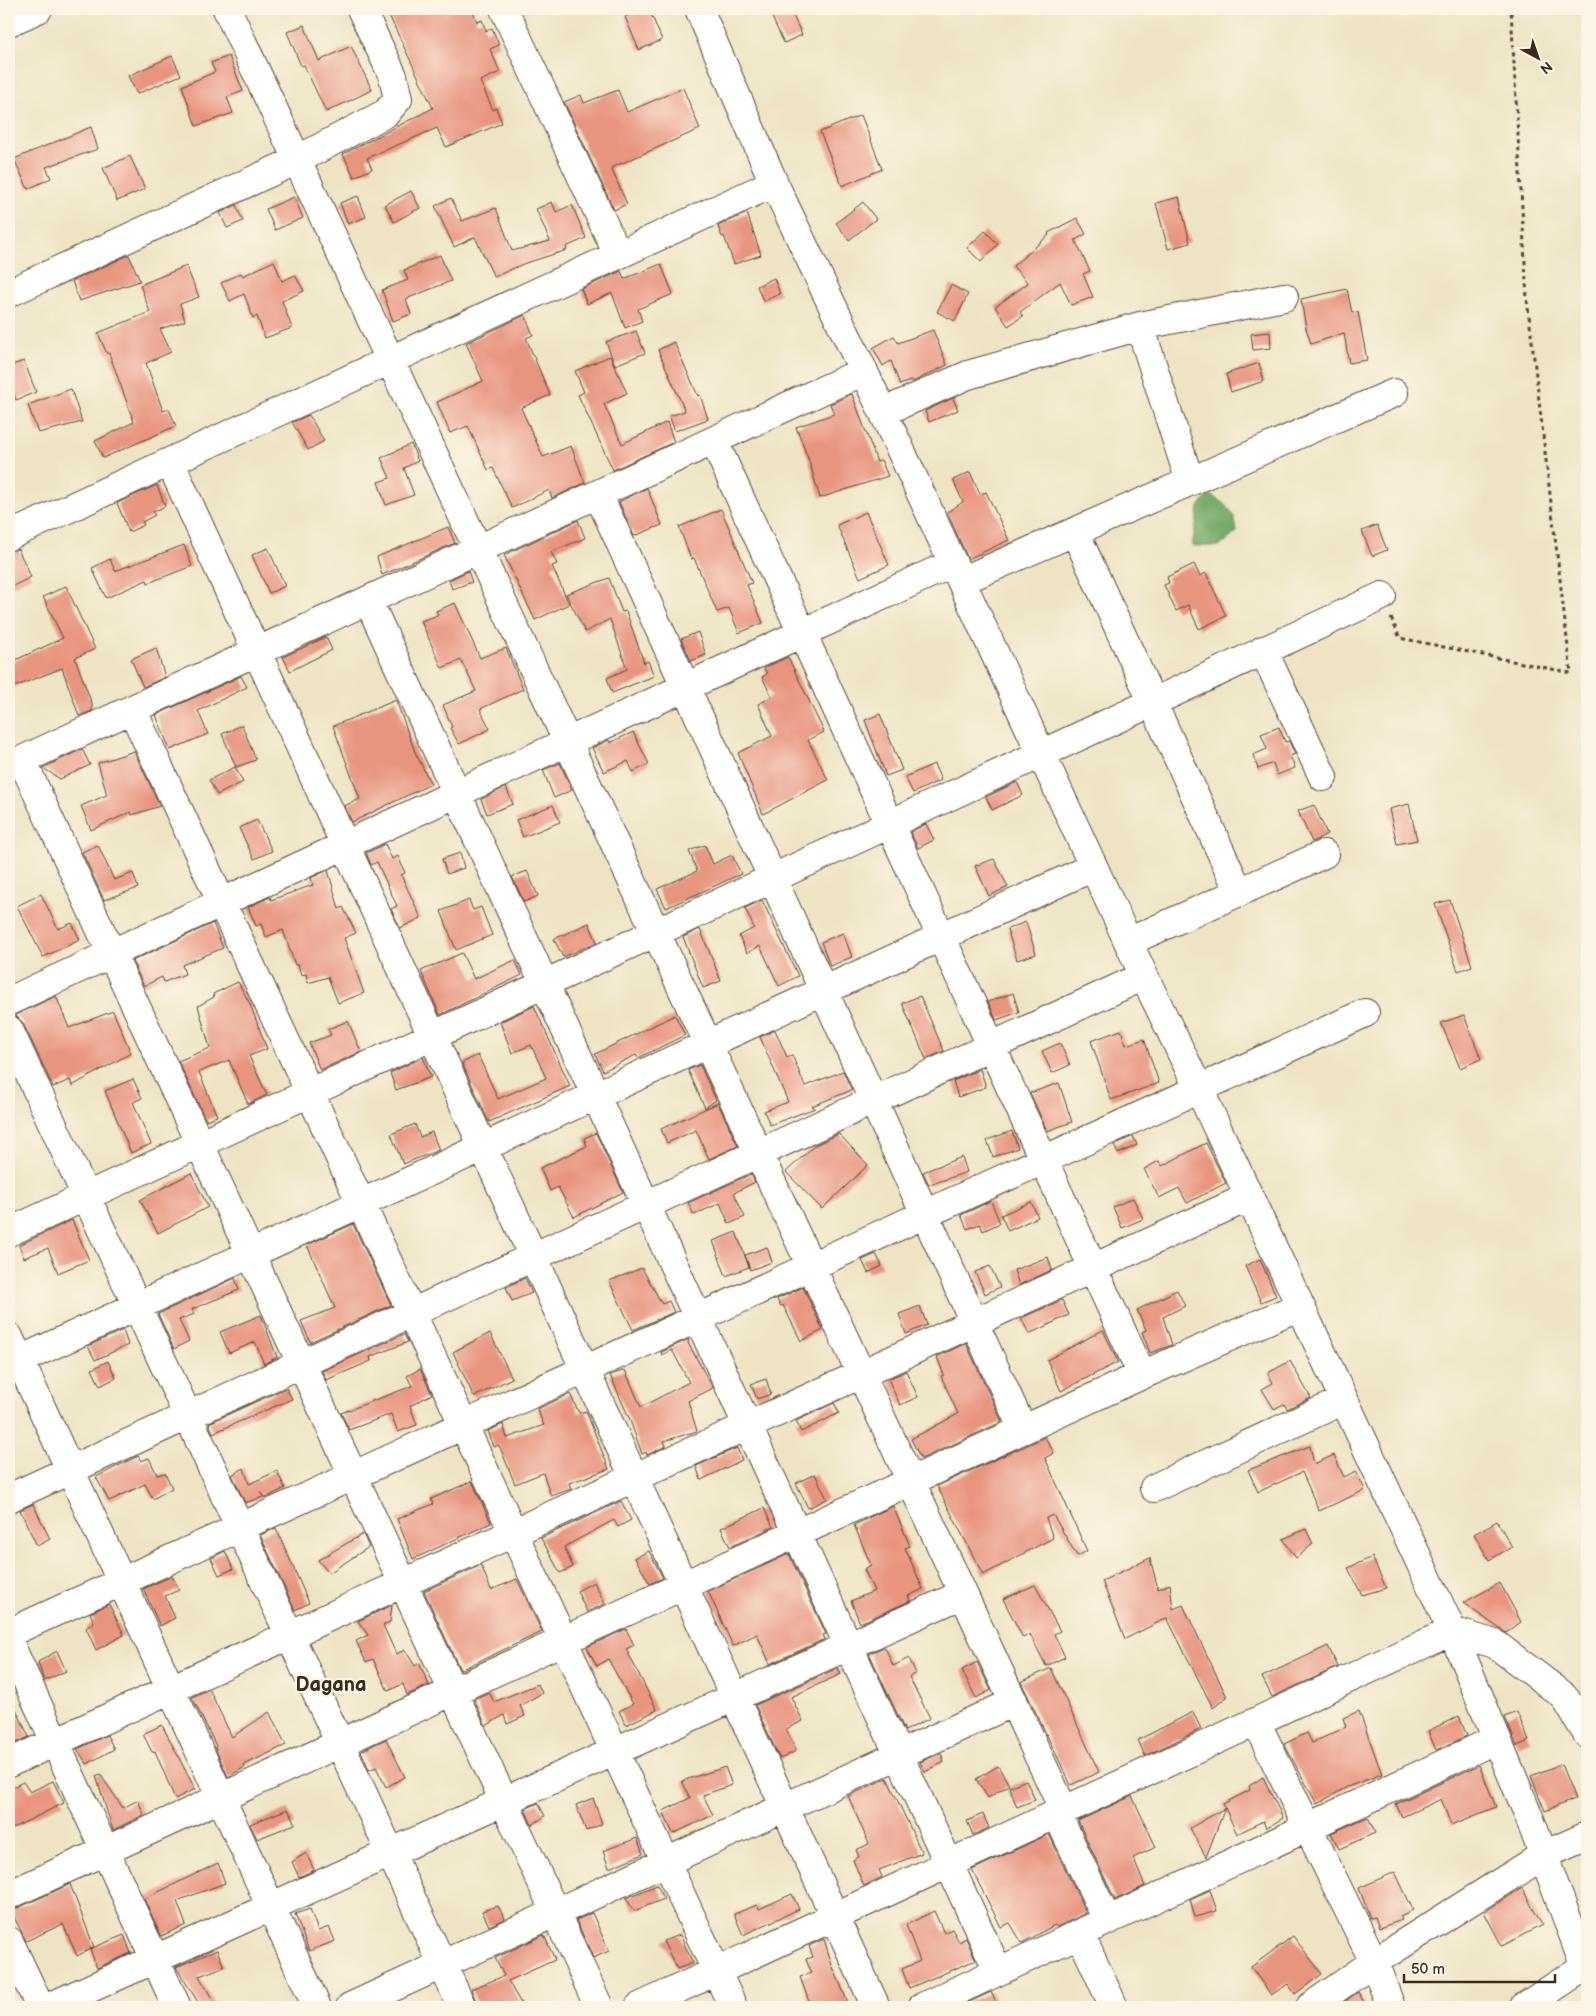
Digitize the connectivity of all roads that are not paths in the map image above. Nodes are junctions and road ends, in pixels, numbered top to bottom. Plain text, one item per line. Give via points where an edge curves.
1 (227, 9) edge
2 (361, 9) edge
3 (504, 9) edge
4 (701, 9) edge
5 (297, 160) junction
6 (774, 183) junction
7 (618, 255) junction
8 (9, 293) edge
9 (1284, 297) dead end
10 (1140, 326) junction
11 (390, 361) junction
12 (864, 372) junction
13 (1394, 393) dead end
14 (884, 412) junction
15 (714, 440) junction
16 (170, 462) junction
17 (1190, 482) junction
18 (598, 494) junction
19 (1075, 532) junction
20 (9, 536) edge
21 (477, 550) junction
22 (957, 572) junction
23 (1382, 596) road end
24 (368, 600) junction
25 (802, 633) junction
26 (1264, 650) junction
27 (257, 651) junction
28 (685, 687) junction
29 (1152, 702) junction
30 (132, 709) junction
31 (567, 743) junction
32 (1041, 754) junction
33 (15, 763) edge
34 (1322, 777) dead end
35 (457, 793) junction
36 (889, 824) junction
37 (345, 845) junction
38 (1324, 854) dead end
39 (1093, 867) junction
40 (772, 878) junction
41 (1240, 892) junction
42 (222, 902) junction
43 (656, 932) junction
44 (941, 936) junction
45 (1128, 942) junction
46 (111, 954) junction
47 (1144, 976) junction
48 (544, 984) junction
49 (823, 991) junction
50 (9, 1001) edge
51 (1365, 1013) dead end
52 (9, 1030) edge
53 (432, 1036) junction
54 (708, 1044) junction
55 (992, 1047) junction
56 (1200, 1090) junction
57 (310, 1093) junction
58 (596, 1095) junction
59 (873, 1101) junction
60 (199, 1144) junction
61 (483, 1147) junction
62 (759, 1154) junction
63 (1044, 1160) junction
64 (86, 1196) junction
65 (1249, 1197) junction
66 (361, 1203) junction
67 (646, 1205) junction
68 (925, 1215) junction
69 (9, 1232) edge
70 (250, 1254) junction
71 (534, 1257) junction
72 (811, 1267) junction
73 (1093, 1268) junction
74 (137, 1306) junction
75 (1300, 1306) junction
76 (412, 1313) junction
77 (698, 1318) junction
78 (974, 1322) junction
79 (12, 1354) edge
80 (301, 1364) junction
81 (585, 1370) junction
82 (861, 1374) junction
83 (1142, 1375) junction
84 (1344, 1400) junction
85 (188, 1416) junction
86 (464, 1425) junction
87 (747, 1426) junction
88 (1023, 1430) junction
89 (70, 1470) junction
90 (353, 1476) junction
91 (634, 1477) junction
92 (911, 1481) junction
93 (1154, 1488) dead end
94 (9, 1498) edge
95 (239, 1528) junction
96 (513, 1532) junction
97 (797, 1534) junction
98 (121, 1582) junction
99 (402, 1583) junction
100 (684, 1586) junction
101 (963, 1594) junction
102 (1452, 1631) junction
103 (9, 1633) edge
104 (289, 1635) junction
105 (564, 1641) junction
106 (9, 1642) edge
107 (849, 1646) junction
108 (170, 1689) junction
109 (453, 1692) junction
110 (734, 1697) junction
111 (1014, 1702) junction
112 (1256, 1722) junction
113 (1587, 1734) edge
114 (1497, 1739) junction
115 (55, 1742) junction
116 (340, 1744) junction
117 (614, 1751) junction
118 (899, 1755) junction
119 (9, 1763) edge
120 (221, 1798) junction
121 (504, 1802) junction
122 (785, 1808) junction
123 (1061, 1812) junction
124 (1308, 1827) junction
125 (1587, 1836) edge
126 (105, 1852) junction
127 (390, 1853) junction
128 (1544, 1854) junction
129 (666, 1862) junction
130 (949, 1864) junction
131 (9, 1895) edge
132 (271, 1907) junction
133 (555, 1913) junction
134 (835, 1917) junction
135 (1107, 1920) junction
136 (1080, 1934) junction
137 (9, 1941) edge
138 (155, 1960) junction
139 (1374, 1962) junction
140 (442, 1965) junction
141 (1586, 1968) edge
142 (998, 1971) junction
143 (716, 1972) junction
144 (40, 2007) edge
145 (49, 2007) edge
146 (177, 2007) edge
147 (317, 2007) edge
148 (350, 2007) edge
149 (462, 2007) edge
150 (599, 2007) edge
151 (639, 2007) edge
152 (733, 2007) edge
153 (876, 2007) edge
154 (922, 2007) edge
155 (1114, 2007) edge
156 (1310, 2007) edge
157 (1391, 2007) edge
158 (1524, 2007) edge

1 - 5 street
2 - 5 street via 393,76 398,99 386,113
3 - 7 street
4 - 6 street
5 - 8 street
5 - 11 street
6 - 7 street
6 - 12 street
7 - 11 street
9 - 10 street
10 - 14 street via 968,375
10 - 17 street
11 - 16 street
11 - 21 street
12 - 14 street
12 - 15 street
13 - 17 street
14 - 22 street
15 - 18 street
15 - 25 street
16 - 20 street
16 - 27 street
17 - 19 street
18 - 21 street
18 - 28 street
19 - 22 street
19 - 29 street
21 - 24 street
21 - 31 street
22 - 25 street
22 - 32 street
23 - 26 street
24 - 27 street
24 - 35 street
25 - 28 street
25 - 36 street
26 - 29 street
26 - 34 street
27 - 30 street
27 - 37 street
28 - 31 street
28 - 40 street
29 - 32 street
29 - 41 street
30 - 33 street
30 - 42 street
31 - 35 street
31 - 43 street
32 - 36 street
32 - 39 street
33 - 46 street
35 - 37 street
35 - 48 street
36 - 40 street
36 - 44 street
37 - 42 street
37 - 53 street
38 - 41 street
39 - 44 street
39 - 45 street
40 - 43 street
40 - 49 street
41 - 45 street
42 - 46 street
42 - 57 street
43 - 48 street
43 - 54 street
44 - 49 street
44 - 55 street
45 - 47 street
46 - 50 street
46 - 60 street
47 - 55 street
47 - 56 street
48 - 53 street
48 - 58 street
49 - 54 street
49 - 59 street
51 - 56 street
52 - 64 street
53 - 57 street
53 - 61 street
54 - 58 street
54 - 62 street
55 - 59 street
55 - 63 street
56 - 63 street
56 - 65 street
57 - 60 street
57 - 66 street
58 - 61 street
58 - 67 street
59 - 62 street
59 - 68 street
60 - 64 street
60 - 70 street
61 - 66 street
61 - 71 street
62 - 67 street
62 - 72 street
63 - 68 street
63 - 73 street
64 - 69 street
64 - 74 street
65 - 73 street
65 - 75 street
66 - 70 street
66 - 76 street
67 - 71 street
67 - 77 street
68 - 72 street
68 - 78 street
70 - 74 street
70 - 80 street
71 - 76 street
71 - 81 street
72 - 77 street
72 - 82 street
73 - 78 street
73 - 83 street
74 - 79 street
74 - 85 street
75 - 83 street
75 - 84 street
76 - 80 street
76 - 86 street
77 - 81 street
77 - 87 street
78 - 82 street
78 - 88 street
79 - 89 street
80 - 85 street
80 - 90 street
81 - 86 street
81 - 91 street
82 - 87 street
82 - 92 street
83 - 88 street
84 - 93 street
84 - 102 street
85 - 89 street
85 - 95 street
86 - 90 street
86 - 96 street
87 - 91 street
87 - 97 street
88 - 92 street
89 - 94 street
89 - 98 street
90 - 95 street
90 - 99 street
91 - 96 street
91 - 100 street
92 - 97 street
92 - 101 street
95 - 98 street
95 - 104 street
96 - 99 street
96 - 105 street
97 - 100 street
97 - 107 street
98 - 103 street
98 - 108 street
99 - 104 street
99 - 109 street
100 - 105 street
100 - 110 street
101 - 107 street
101 - 111 street
102 - 112 street
102 - 113 street via 1495,1644 1557,1690
102 - 114 street
104 - 108 street
104 - 116 street
105 - 109 street
105 - 117 street
106 - 115 street
107 - 110 street
107 - 118 street
108 - 115 street
108 - 120 street
109 - 116 street
109 - 121 street
110 - 117 street
110 - 122 street
111 - 118 street
111 - 123 street
112 - 123 street
112 - 124 street
114 - 124 street
114 - 128 street
115 - 119 street
115 - 126 street
116 - 120 street
116 - 127 street
117 - 121 street
117 - 129 street
118 - 122 street
118 - 130 street
120 - 126 street
120 - 132 street
121 - 127 street
121 - 133 street
122 - 129 street
122 - 134 street
123 - 130 street
123 - 135 street
124 - 135 street
124 - 139 street
125 - 128 street
126 - 131 street
126 - 138 street
127 - 132 street
127 - 140 street
128 - 139 street
128 - 141 street
129 - 133 street
129 - 143 street
130 - 134 street
130 - 142 street
132 - 138 street
132 - 147 street
133 - 140 street
133 - 150 street
134 - 143 street
134 - 153 street
135 - 136 street
136 - 142 street
136 - 155 street
137 - 144 street
138 - 145 street
138 - 146 street
139 - 156 street
139 - 157 street
140 - 148 street
140 - 149 street
141 - 158 street
142 - 154 street
143 - 151 street
143 - 152 street

